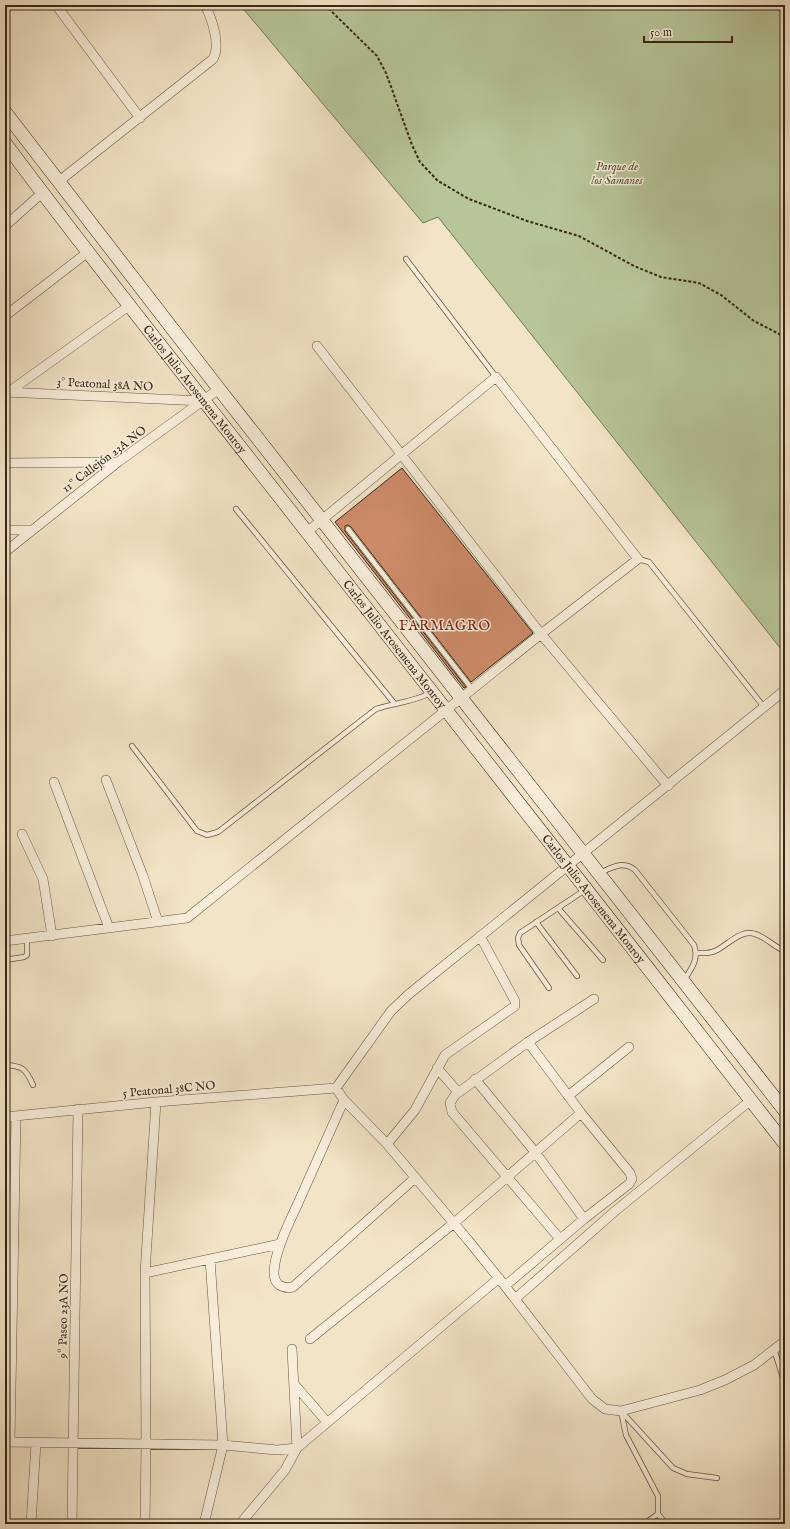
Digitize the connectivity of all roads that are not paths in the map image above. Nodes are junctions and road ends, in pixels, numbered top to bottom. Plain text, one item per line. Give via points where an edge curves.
1 (56, 5) edge
2 (205, 5) edge
3 (5, 112) edge
4 (140, 118) junction
5 (5, 143) edge
6 (58, 182) junction
7 (42, 193) junction
8 (5, 226) edge
9 (88, 252) junction
10 (406, 259) dead end
11 (130, 305) junction
12 (5, 316) edge
13 (317, 346) dead end
14 (496, 377) junction
15 (7, 389) edge
16 (219, 389) junction
17 (203, 401) junction
18 (402, 455) junction
19 (118, 462) junction
20 (5, 463) edge
21 (236, 508) dead end
22 (322, 520) junction
23 (348, 529) dead end
24 (5, 530) edge
25 (32, 530) junction
26 (307, 532) junction
27 (5, 552) edge
28 (638, 559) junction
29 (541, 634) junction
30 (472, 689) junction
31 (785, 690) edge
32 (432, 692) junction
33 (461, 698) junction
34 (394, 703) junction
35 (764, 707) junction
36 (446, 710) junction
37 (132, 746) dead end
38 (106, 780) dead end
39 (54, 782) dead end
40 (668, 786) junction
41 (22, 834) dead end
42 (582, 853) junction
43 (567, 865) junction
44 (599, 873) junction
45 (586, 889) junction
46 (558, 908) junction
47 (158, 922) junction
48 (536, 922) junction
49 (109, 928) junction
50 (52, 936) junction
51 (480, 936) junction
52 (27, 938) junction
53 (5, 941) edge
54 (785, 951) edge
55 (696, 953) junction
56 (5, 960) edge
57 (603, 960) dead end
58 (577, 976) dead end
59 (683, 981) junction
60 (548, 988) dead end
61 (594, 999) dead end
62 (528, 1042) junction
63 (629, 1047) dead end
64 (5, 1065) edge
65 (437, 1068) junction
66 (475, 1079) junction
67 (33, 1085) dead end
68 (336, 1088) junction
69 (458, 1092) junction
70 (568, 1096) junction
71 (344, 1100) junction
72 (751, 1100) junction
73 (156, 1102) junction
74 (78, 1109) junction
75 (785, 1111) edge
76 (581, 1113) junction
77 (16, 1116) junction
78 (5, 1117) edge
79 (386, 1144) junction
80 (785, 1144) edge
81 (535, 1152) junction
82 (507, 1176) junction
83 (415, 1178) junction
84 (584, 1220) junction
85 (454, 1223) junction
86 (560, 1239) junction
87 (280, 1244) junction
88 (210, 1259) junction
89 (145, 1273) junction
90 (499, 1278) junction
91 (505, 1286) junction
92 (515, 1299) junction
93 (310, 1339) dead end
94 (785, 1341) edge
95 (292, 1349) dead end
96 (774, 1349) junction
97 (294, 1384) junction
98 (785, 1384) edge
99 (621, 1411) junction
100 (327, 1422) junction
101 (8, 1442) edge
102 (36, 1443) junction
103 (73, 1443) junction
104 (146, 1444) junction
105 (222, 1445) junction
106 (297, 1448) junction
107 (717, 1478) dead end
108 (658, 1514) junction
109 (31, 1524) edge
110 (72, 1524) edge
111 (145, 1524) edge
112 (204, 1524) edge
113 (240, 1524) edge
114 (586, 1524) edge
115 (598, 1524) edge
116 (644, 1524) edge
117 (666, 1524) edge

1 - 4 street
2 - 4 street via 212,20 216,42 217,50 213,59
3 - 6 main road, Carlos Julio Arosemena Monroy
4 - 6 street
5 - 7 main road, Carlos Julio Arosemena Monroy
6 - 16 main road, Carlos Julio Arosemena Monroy
7 - 8 street
7 - 9 main road, Carlos Julio Arosemena Monroy
9 - 11 main road, Carlos Julio Arosemena Monroy
9 - 12 street
10 - 14 lane
11 - 15 street
11 - 17 main road, Carlos Julio Arosemena Monroy
13 - 18 street
14 - 18 street
14 - 28 street
15 - 17 street, 3° Peatonal 38A NO
16 - 17 street, 11º Callejón 23A NO
16 - 22 main road, Carlos Julio Arosemena Monroy
17 - 19 street, 11º Callejón 23A NO
17 - 26 main road, Carlos Julio Arosemena Monroy
18 - 22 street
18 - 29 street
19 - 20 street
19 - 25 street, 11º Callejón 23A NO
21 - 34 lane
22 - 26 street
22 - 33 main road, Carlos Julio Arosemena Monroy
23 - 30 lane
24 - 25 street
25 - 27 street, 11º Callejón 23A NO
26 - 32 main road, Carlos Julio Arosemena Monroy
28 - 29 street
28 - 35 lane via 649,562
29 - 30 street
29 - 40 street
30 - 33 street
31 - 35 street
32 - 34 lane via 421,698
32 - 36 main road, Carlos Julio Arosemena Monroy
33 - 36 street
33 - 42 main road, Carlos Julio Arosemena Monroy
34 - 37 lane via 376,709 218,832 208,835 197,830
35 - 40 street
36 - 43 main road, Carlos Julio Arosemena Monroy
36 - 47 street via 187,918
38 - 47 street
39 - 49 street
40 - 42 street
41 - 50 street via 43,879
42 - 43 street
42 - 44 main road, Carlos Julio Arosemena Monroy
43 - 45 main road, Carlos Julio Arosemena Monroy
43 - 51 street
44 - 55 lane via 629,865 694,945
44 - 59 main road, Carlos Julio Arosemena Monroy
45 - 46 lane
45 - 72 main road, Carlos Julio Arosemena Monroy
46 - 48 lane
46 - 57 lane
47 - 49 street
48 - 58 lane
48 - 60 lane via 520,933 519,945
49 - 50 street
50 - 52 street
51 - 65 street via 515,1000 515,1006 445,1055
51 - 68 street via 391,1011
52 - 53 street
52 - 56 lane via 27,955
54 - 55 lane via 755,934 747,933 716,951
55 - 59 lane via 695,960
59 - 75 main road, Carlos Julio Arosemena Monroy
61 - 62 street
62 - 66 street
62 - 70 street
63 - 70 street
64 - 67 lane via 22,1068 27,1072
65 - 69 street
65 - 79 street via 414,1110
66 - 69 street
66 - 81 street
68 - 71 street
68 - 73 street, 5 Peatonal 38C NO
69 - 82 street via 450,1103 452,1112
70 - 76 street
71 - 79 street
71 - 87 street
72 - 80 main road, Carlos Julio Arosemena Monroy
72 - 92 street via 614,1212
73 - 74 street, 5 Peatonal 38C NO
73 - 89 street
74 - 77 street, 5 Peatonal 38C NO
74 - 103 street, 9º Paseo 23A NO
76 - 81 street
76 - 84 street via 630,1173 632,1179
77 - 78 street, 5 Peatonal 38C NO
77 - 101 street
79 - 83 street
81 - 82 street
81 - 84 street
82 - 85 street
82 - 86 street
83 - 85 street
83 - 87 street via 293,1286 286,1288 275,1280 274,1273
84 - 86 street
85 - 90 street
85 - 93 street
86 - 91 street
87 - 88 street
88 - 89 street
88 - 105 street
89 - 104 street
90 - 91 street
90 - 100 street
91 - 92 street
92 - 99 street via 592,1399 605,1409
94 - 96 street
95 - 97 street
96 - 98 lane
96 - 99 street via 754,1365 725,1380 700,1390
97 - 100 street
97 - 106 street
99 - 107 lane via 674,1468 687,1474
99 - 108 lane via 626,1435 658,1496
100 - 106 street
101 - 102 street
102 - 103 street
102 - 109 street
103 - 104 street
103 - 110 street, 9º Paseo 23A NO
104 - 105 street
104 - 111 street
105 - 106 street via 277,1450
105 - 112 street
106 - 113 street via 285,1470
108 - 116 lane
108 - 117 lane
114 - 115 lane

